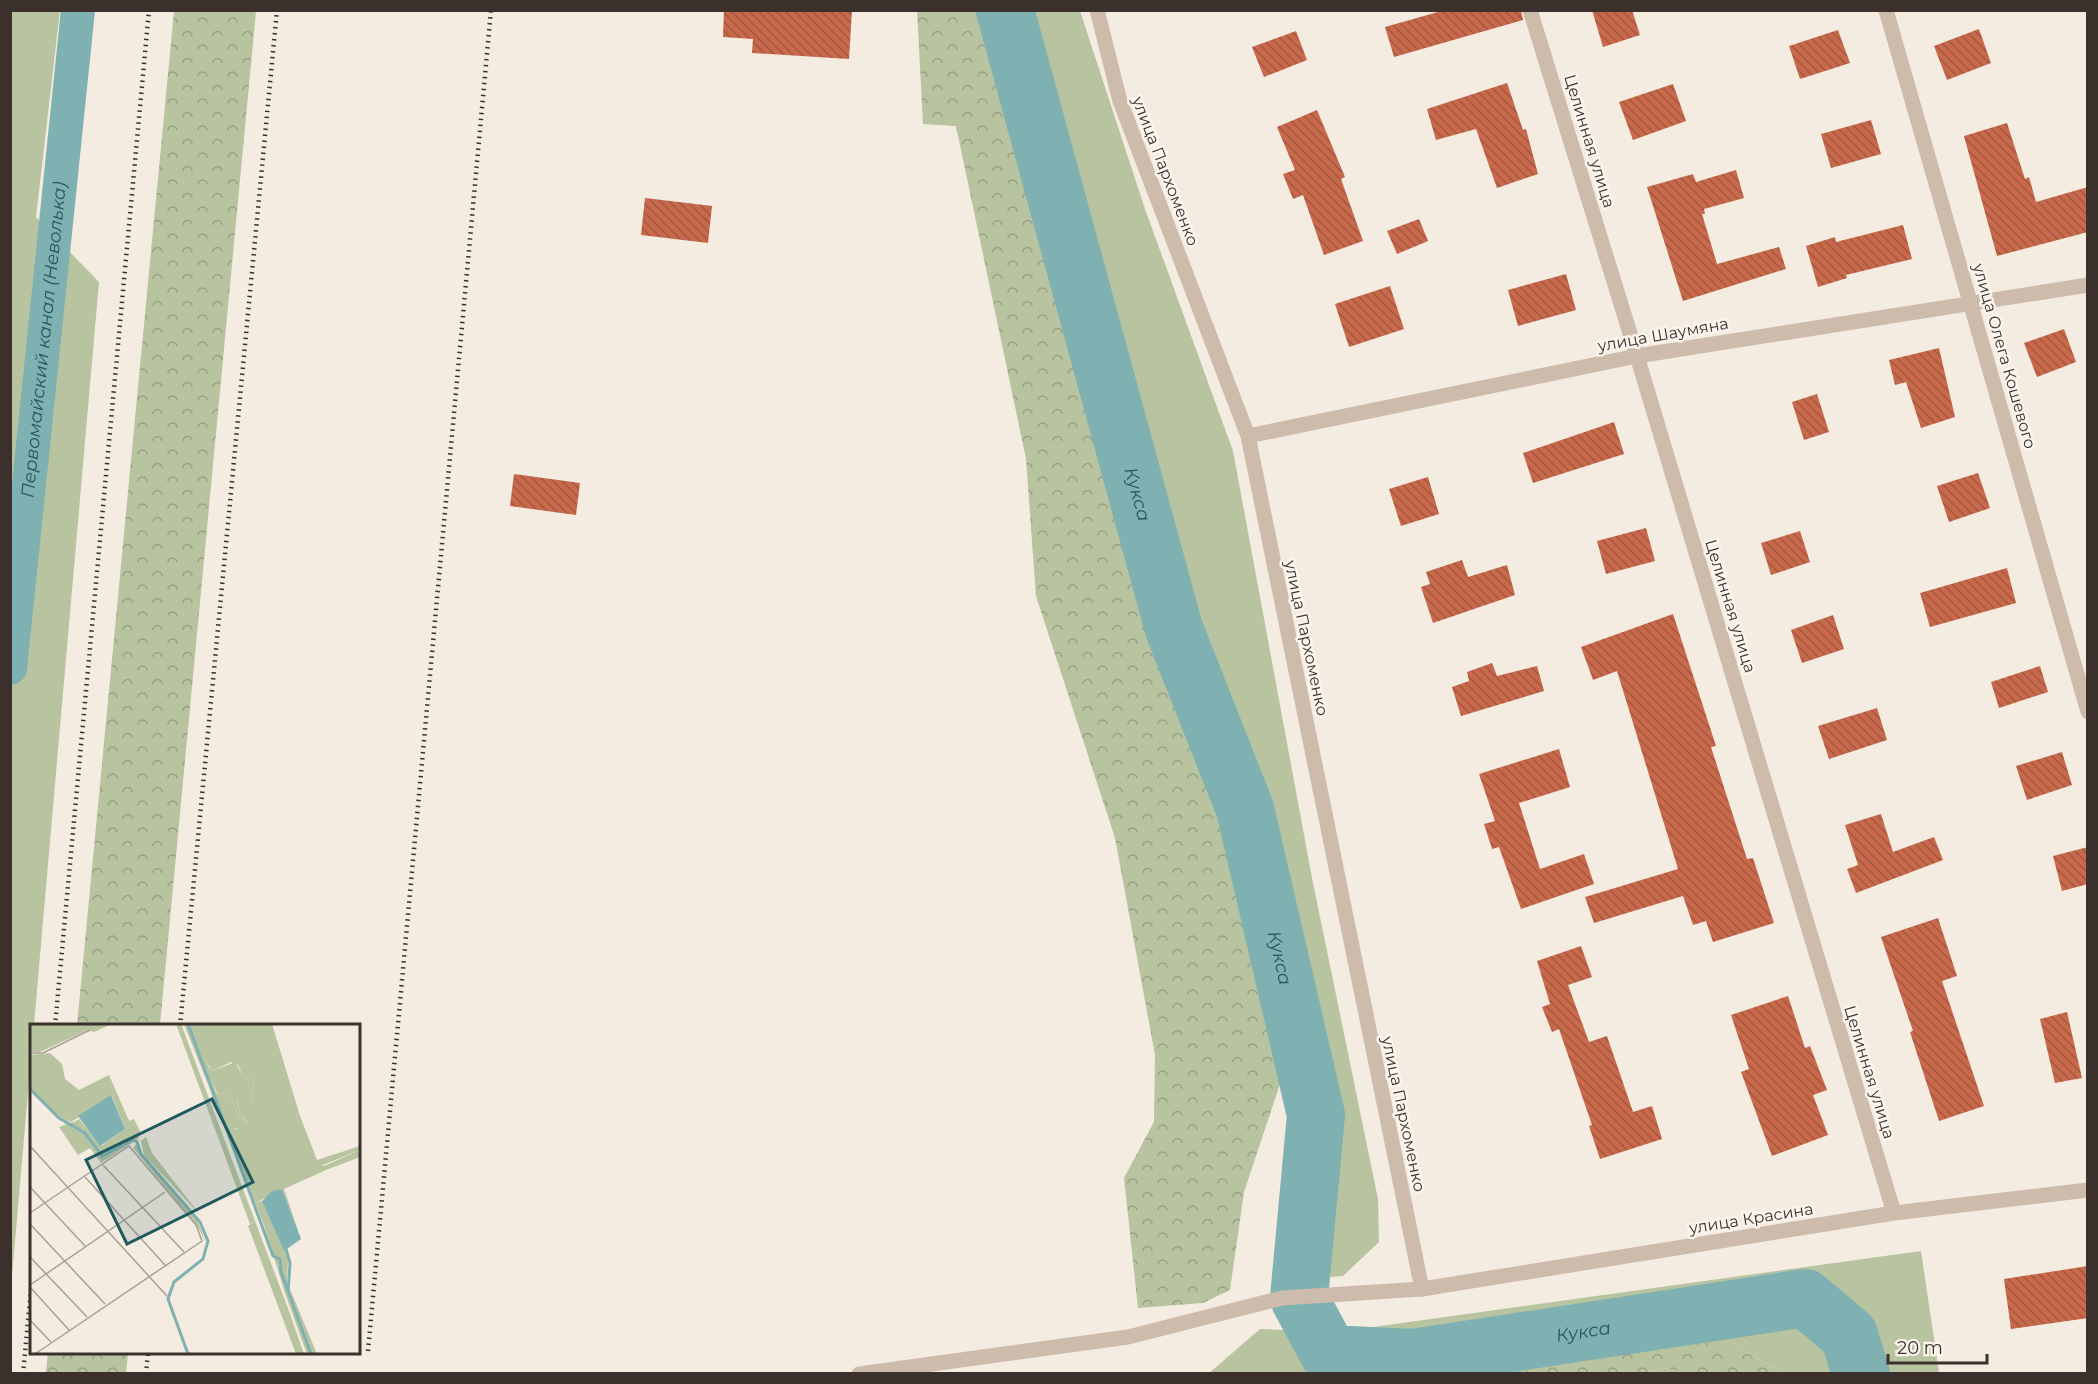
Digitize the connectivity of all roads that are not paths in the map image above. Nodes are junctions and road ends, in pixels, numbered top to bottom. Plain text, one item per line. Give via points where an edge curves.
1 (1097, 10) edge
2 (1530, 10) edge
3 (1886, 10) edge
4 (2088, 285) edge
5 (1971, 303) junction
6 (1637, 356) junction
7 (1248, 436) junction
8 (2088, 712) edge
9 (2088, 1190) edge
10 (1894, 1213) junction
11 (1422, 1289) junction
12 (859, 1374) edge

1 - 7 street, улица Пархоменко via 1120,101
2 - 6 street, Целинная улица
3 - 5 street, улица Олега Кошевого
4 - 5 street, улица Шаумяна
5 - 6 street, улица Шаумяна
5 - 8 street, улица Олега Кошевого
6 - 7 street, улица Шаумяна
6 - 10 street, Целинная улица
7 - 11 street, улица Пархоменко
9 - 10 street, улица Красина
10 - 11 street, улица Красина
11 - 12 street, улица Красина via 1282,1298 1128,1337

